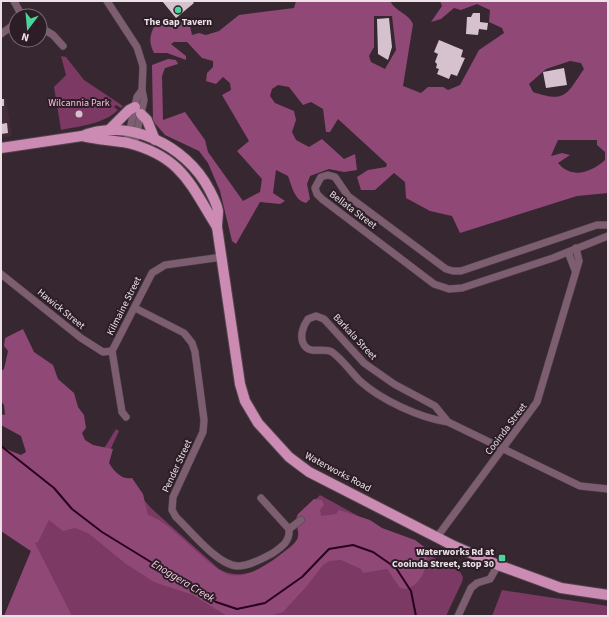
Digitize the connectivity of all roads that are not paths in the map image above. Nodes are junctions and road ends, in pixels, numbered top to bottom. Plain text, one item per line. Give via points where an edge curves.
1 (108, 1) edge
2 (48, 32) edge
3 (64, 46) dead end
4 (138, 110) junction
5 (109, 130) junction
6 (133, 132) junction
7 (82, 136) junction
8 (155, 140) junction
9 (131, 144) junction
10 (1, 148) edge
11 (608, 225) edge
12 (217, 227) junction
13 (608, 236) edge
14 (576, 248) junction
15 (568, 252) junction
16 (222, 256) junction
17 (575, 272) junction
18 (1, 274) edge
19 (135, 308) junction
20 (112, 351) junction
21 (126, 418) dead end
22 (448, 422) junction
23 (503, 449) junction
24 (608, 489) edge
25 (261, 498) dead end
26 (301, 520) dead end
27 (289, 529) junction
28 (437, 537) junction
29 (498, 565) junction
30 (608, 595) edge
31 (458, 616) edge

1 - 4 street via 137,47 143,66 142,90 137,97
2 - 3 street
4 - 5 main road via 129,110
4 - 6 street
4 - 8 main road via 147,120
5 - 6 main road, Waterworks Road
5 - 7 main road, Waterworks Road via 94,131
6 - 8 main road, Waterworks Road
6 - 9 street
7 - 9 main road, Waterworks Road
7 - 10 main road, Waterworks Road
8 - 12 main road, Waterworks Road via 182,156 204,180 218,211
9 - 12 main road, Waterworks Road via 162,157 183,174 198,193
11 - 15 street, Bellata Street via 597,225 461,271 453,271 446,269 348,196 335,177 323,176 316,186 317,194 322,199 431,282 446,289 465,288
12 - 16 main road, Waterworks Road
13 - 14 street, Bellata Street
14 - 15 street, Bellata Street
14 - 17 street, Cooinda Street via 580,259
15 - 17 street via 574,263
16 - 19 street, Kilmaine Street via 160,266 152,273
16 - 28 main road, Waterworks Road via 240,384 245,402 258,423 289,458 302,467
17 - 23 street, Cooinda Street via 537,402
18 - 20 street, Hawick Street via 81,338 103,352
19 - 20 street, Kilmaine Street
19 - 27 street, Pender Street via 184,333 192,343 194,352 204,420 203,432 173,497 171,506 176,517 217,556 229,564 240,566 267,557 283,546 288,539
20 - 21 street, Kilmaine Street via 122,412
22 - 22 street, Barkala Street via 428,418 383,397 363,384 332,352 307,348 303,344 302,336 308,319 316,316 324,319 364,363 394,384 435,406
22 - 23 street, Barkala Street
23 - 24 street, Barkala Street via 580,486
23 - 28 street, Cooinda Street
25 - 27 street
26 - 27 street
28 - 29 main road, Waterworks Road
29 - 30 main road, Waterworks Road via 561,588
29 - 31 street via 490,580 477,583 471,588

